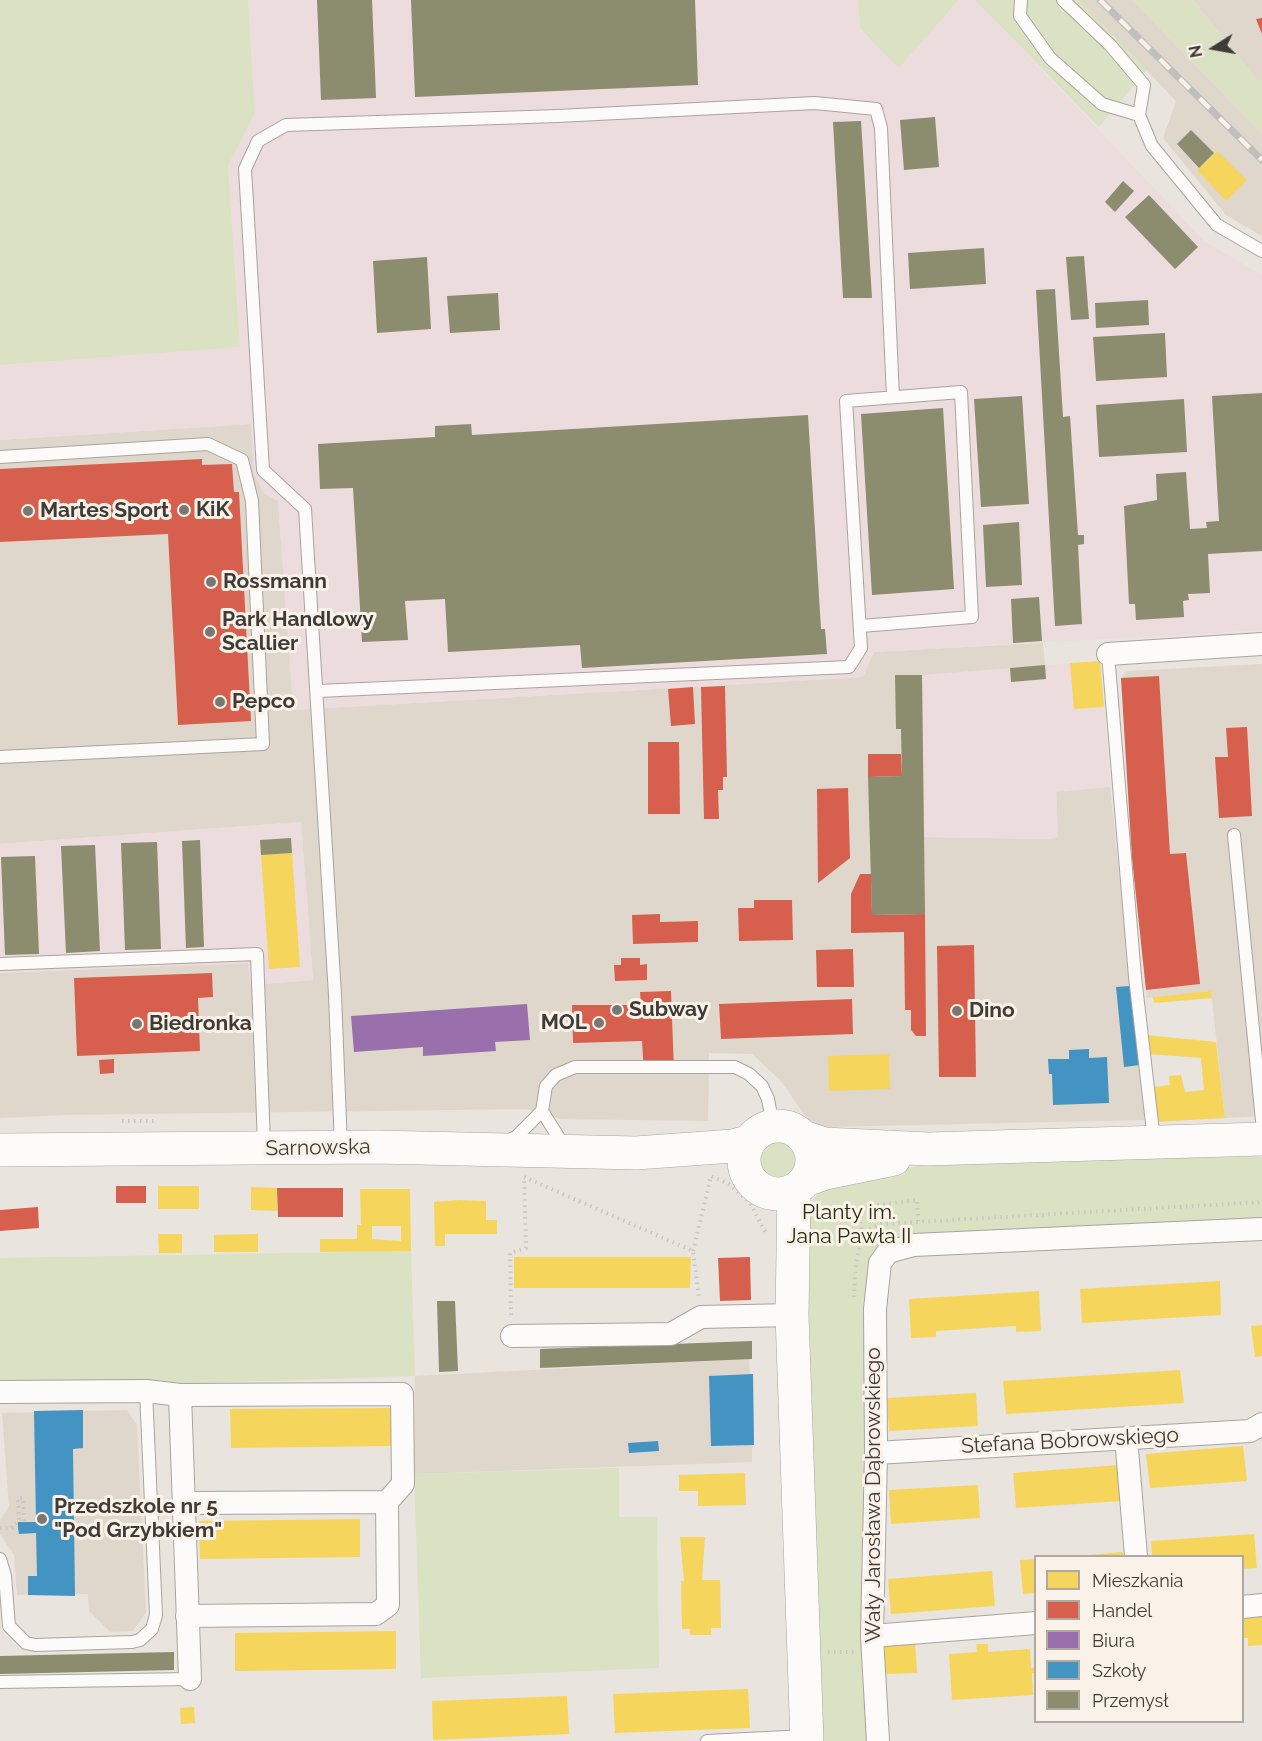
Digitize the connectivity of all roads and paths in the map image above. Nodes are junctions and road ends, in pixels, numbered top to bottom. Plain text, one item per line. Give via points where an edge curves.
1 (1021, 0) edge
2 (1063, 0) edge
3 (1140, 115) junction
4 (1262, 251) edge
5 (892, 397) junction
6 (0, 457) edge
7 (861, 626) junction
8 (1262, 644) edge
9 (1108, 654) joint
10 (318, 691) junction
11 (0, 757) edge
12 (1234, 836) dead end
13 (0, 964) edge
14 (542, 1111) junction
15 (1262, 1121) edge
16 (803, 1137) junction
17 (1262, 1138) edge
18 (1154, 1140) junction
19 (341, 1148) junction
20 (264, 1149) junction
21 (491, 1149) junction
22 (928, 1149) junction
23 (0, 1150) edge
24 (569, 1151) junction
25 (772, 1167) junction
26 (1262, 1202) edge
27 (918, 1221) junction
28 (1262, 1228) edge
29 (863, 1235) junction
30 (768, 1239) dead end
31 (693, 1251) junction
32 (854, 1305) dead end
33 (792, 1315) junction
34 (701, 1317) junction
35 (512, 1336) joint
36 (146, 1390) junction
37 (0, 1392) edge
38 (180, 1395) junction
39 (1262, 1424) edge
40 (1126, 1438) junction
41 (876, 1453) junction
42 (387, 1502) junction
43 (184, 1503) junction
44 (24, 1522) dead end
45 (0, 1528) edge
46 (12, 1528) junction
47 (18, 1528) dead end
48 (1136, 1555) edge
49 (0, 1558) edge
50 (1262, 1605) edge
51 (1244, 1607) edge
52 (188, 1616) junction
53 (1034, 1623) edge
54 (872, 1636) junction
55 (821, 1653) dead end
56 (858, 1663) dead end
57 (190, 1679) joint
58 (0, 1682) edge
59 (807, 1738) edge
60 (707, 1741) edge
61 (878, 1741) edge

1 - 3 lane via 1020,16 1050,58 1102,104
2 - 3 lane via 1111,46 1144,85
3 - 4 lane via 1152,146 1216,225
5 - 7 lane via 846,401
5 - 7 lane via 961,392 972,617
5 - 10 lane via 881,128 876,109 814,103 286,125 258,141 245,169 263,470 305,509
6 - 11 lane via 208,444 242,460 252,501 263,744
7 - 10 lane via 861,648 849,667
8 - 9 street
9 - 18 lane via 1135,977
10 - 19 lane
12 - 15 lane
13 - 20 lane via 257,954
14 - 21 lane via 516,1137
14 - 24 lane
14 - 25 lane via 546,1086 556,1075 575,1067 726,1066 750,1074 762,1086 770,1106
16 - 22 main road via 824,1144
16 - 25 main road via 789,1128
16 - 25 main road via 812,1160
17 - 18 main road
18 - 22 main road
19 - 20 main road, Sarnowska
19 - 21 main road, Sarnowska
20 - 23 main road, Sarnowska
21 - 24 main road, Sarnowska
22 - 25 main road, Sarnowska via 825,1173
24 - 25 main road, Sarnowska via 636,1154 733,1146
25 - 33 main road via 792,1267
26 - 27 path
27 - 29 path via 881,1224
27 - 29 path via 917,1200 869,1206 861,1215
28 - 41 street, Wały Jarosława Dąbrowskiego via 965,1241 914,1245 888,1252 880,1263 876,1291
29 - 32 path via 856,1264
30 - 31 path via 750,1203 729,1184 711,1176
31 - 34 path
31 - 35 path via 524,1177 526,1248 510,1253
33 - 34 street
33 - 59 main road
34 - 35 street via 671,1334
36 - 37 street
36 - 38 street
36 - 49 lane via 156,1615 152,1629 132,1642 26,1643 9,1626
38 - 42 street via 402,1394 404,1484
38 - 43 street
39 - 40 street, Stefana Bobrowskiego via 1250,1431
40 - 41 street, Stefana Bobrowskiego
40 - 48 street
41 - 54 street, Wały Jarosława Dąbrowskiego
42 - 43 street
42 - 52 street via 388,1605 376,1614
43 - 52 street
44 - 46 path via 23,1498 18,1498 19,1521
45 - 46 path
46 - 47 path
50 - 51 street
52 - 57 street
53 - 54 street
54 - 61 street, Wały Jarosława Dąbrowskiego
55 - 56 path via 858,1652
57 - 58 lane
59 - 60 lane

